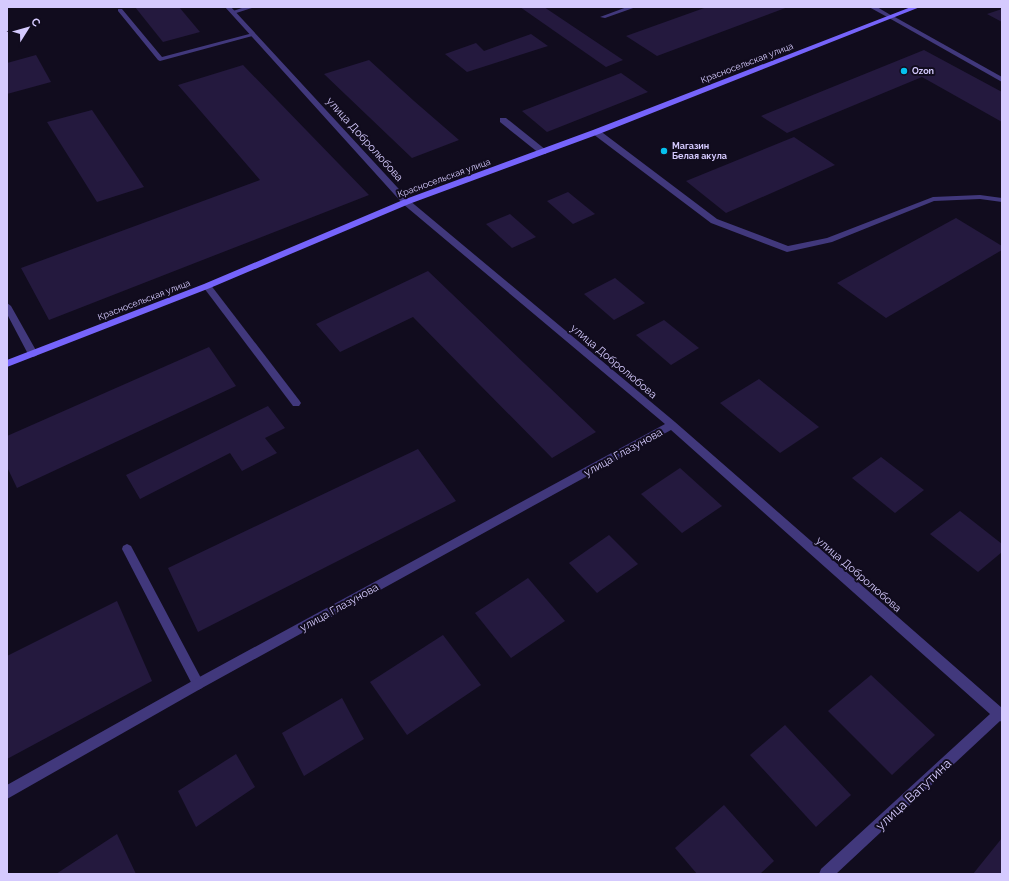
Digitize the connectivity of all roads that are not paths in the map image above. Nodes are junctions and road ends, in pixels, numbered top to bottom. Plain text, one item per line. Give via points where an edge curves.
1 (252, 7) edge
2 (633, 7) edge
3 (872, 7) edge
4 (917, 7) edge
5 (120, 10) dead end
6 (230, 10) edge
7 (602, 17) dead end
8 (891, 17) junction
9 (254, 35) junction
10 (1002, 80) edge
11 (503, 120) dead end
12 (596, 132) junction
13 (543, 152) junction
14 (1002, 200) edge
15 (406, 202) junction
16 (207, 286) junction
17 (8, 312) edge
18 (33, 354) junction
19 (7, 364) edge
20 (296, 403) dead end
21 (672, 425) junction
22 (127, 549) dead end
23 (198, 684) junction
24 (1001, 715) edge
25 (7, 792) edge
26 (826, 874) edge

1 - 6 street
2 - 7 street
3 - 8 street
4 - 8 main road, Красносельская улица
5 - 9 street via 160,59
6 - 9 street, улица Добролюбова
8 - 10 street
8 - 12 main road, Красносельская улица
9 - 15 street, улица Добролюбова
11 - 13 street
12 - 13 main road, Красносельская улица
12 - 14 street via 714,221 787,249 829,240 933,199 980,196
13 - 15 main road, Красносельская улица
15 - 16 main road, Красносельская улица
15 - 21 street, улица Добролюбова
16 - 18 main road, Красносельская улица
16 - 20 street
17 - 18 street
18 - 19 main road, Красносельская улица
21 - 23 street, улица Глазунова
21 - 24 street, улица Добролюбова
22 - 23 street
23 - 25 street, улица Глазунова
24 - 26 street, улица Ватутина

